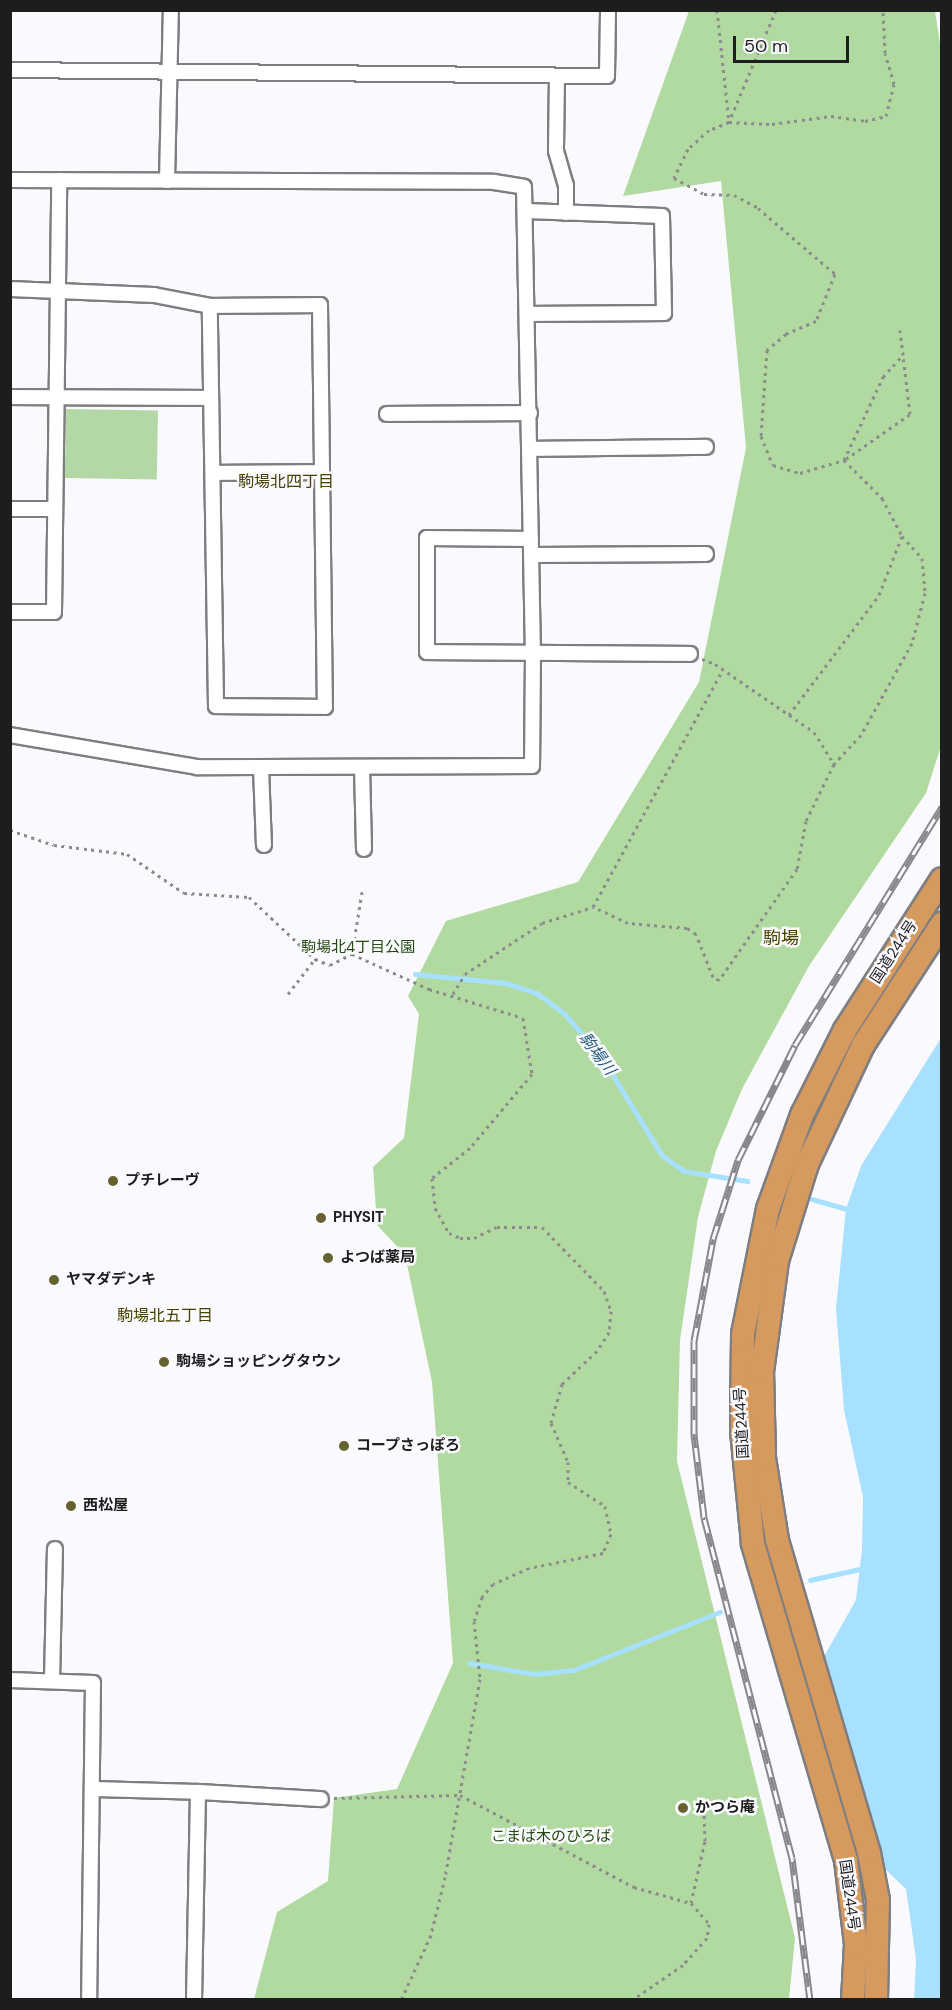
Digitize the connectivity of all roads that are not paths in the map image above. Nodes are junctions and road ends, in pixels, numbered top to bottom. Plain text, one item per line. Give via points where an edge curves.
1 (171, 10) edge
2 (608, 10) edge
3 (10, 70) edge
4 (169, 71) junction
5 (557, 76) junction
6 (10, 180) edge
7 (59, 180) junction
8 (167, 181) junction
9 (527, 211) junction
10 (566, 213) junction
11 (10, 289) edge
12 (58, 289) junction
13 (210, 306) junction
14 (529, 314) junction
15 (10, 397) edge
16 (54, 398) junction
17 (209, 398) junction
18 (530, 413) junction
19 (387, 414) dead end
20 (706, 447) dead end
21 (530, 449) junction
22 (322, 472) junction
23 (213, 473) junction
24 (10, 509) edge
25 (54, 509) junction
26 (531, 539) junction
27 (532, 555) junction
28 (706, 555) dead end
29 (10, 612) edge
30 (690, 654) road end
31 (533, 655) junction
32 (10, 735) edge
33 (362, 767) junction
34 (261, 768) junction
35 (264, 845) dead end
36 (364, 849) dead end
37 (942, 879) edge
38 (942, 924) edge
39 (55, 1549) dead end
40 (10, 1680) edge
41 (52, 1680) junction
42 (93, 1789) junction
43 (198, 1792) junction
44 (321, 1799) road end
45 (89, 2000) edge
46 (194, 2000) edge
47 (853, 2000) edge
48 (876, 2000) edge

1 - 4 street
2 - 5 street via 608,76
3 - 4 street
4 - 5 street
4 - 8 street
5 - 10 street via 556,151 566,185
6 - 7 street
7 - 8 street
7 - 12 street
8 - 9 street via 518,183 525,189
9 - 10 street
9 - 14 street
10 - 14 street via 662,216 664,313
11 - 12 street
12 - 13 street via 154,295
12 - 16 street
13 - 17 street
13 - 22 street via 320,305
14 - 18 street
15 - 16 street
16 - 17 street
16 - 25 street
17 - 23 street
18 - 19 street
18 - 21 street
20 - 21 street
21 - 26 street
22 - 23 street
22 - 23 street via 325,706 216,706
24 - 25 street
25 - 29 street via 54,612
26 - 27 street
26 - 31 street via 427,538 427,652
27 - 28 street
27 - 31 street
30 - 31 street
31 - 33 street via 532,766
32 - 34 street via 196,767
33 - 34 street
33 - 36 street
34 - 35 street
37 - 47 highway, 国道244号 via 845,1030 802,1115 768,1209 742,1345 742,1431 753,1543 846,1860 856,1944
38 - 48 highway, 国道244号 via 863,1045 807,1164 777,1261 762,1372 765,1458 777,1540 876,1888 880,1946
39 - 41 street
40 - 41 street
41 - 42 street via 93,1683
42 - 43 street
42 - 45 street
43 - 44 street
43 - 46 street

